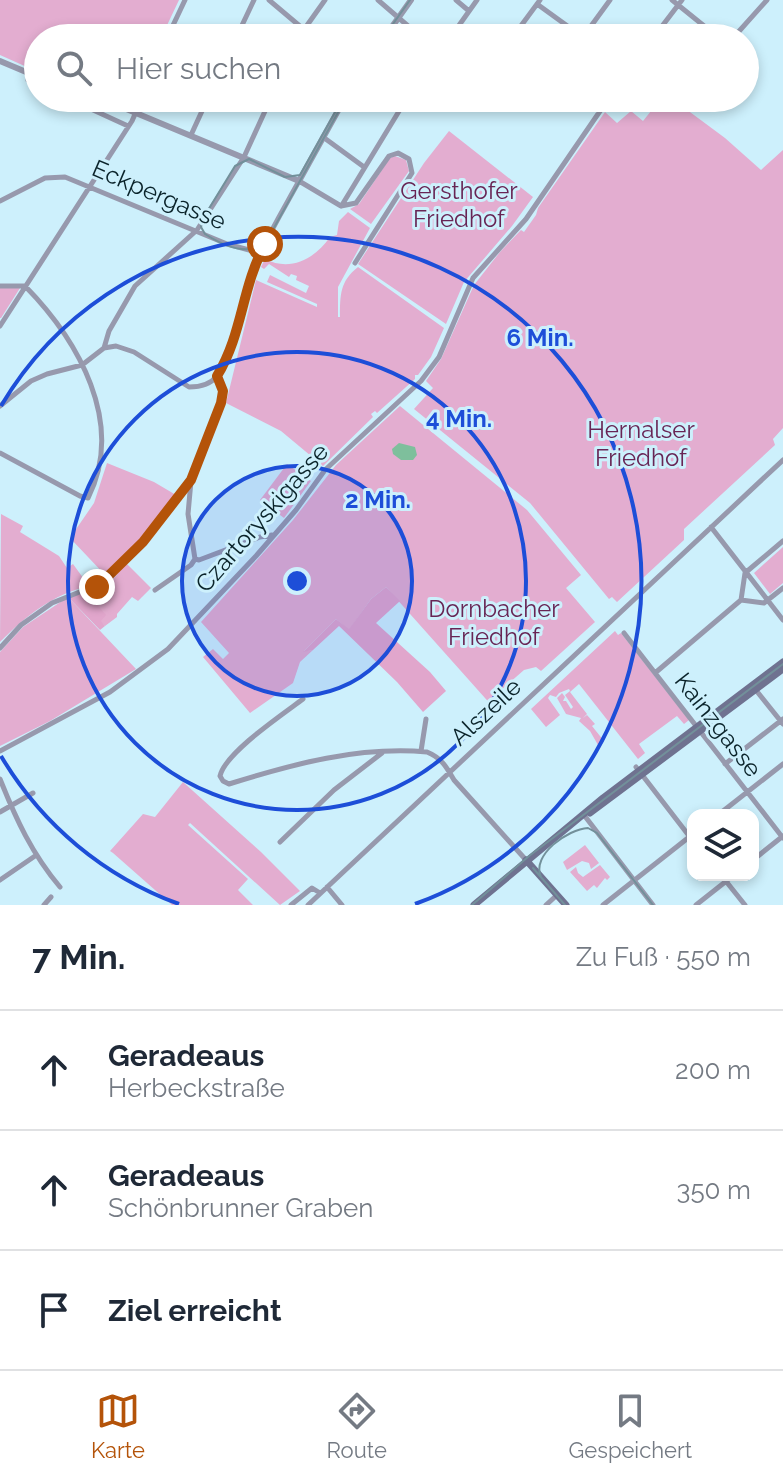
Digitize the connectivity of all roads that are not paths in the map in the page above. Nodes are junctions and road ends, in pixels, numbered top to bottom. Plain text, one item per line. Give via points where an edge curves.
1 (185, 0) edge
2 (254, 0) edge
3 (269, 0) edge
4 (325, 0) edge
5 (378, 0) edge
6 (411, 0) edge
7 (456, 0) edge
8 (477, 0) edge
9 (610, 0) edge
10 (672, 0) edge
11 (767, 0) edge
12 (538, 2) edge
13 (680, 2) edge
14 (469, 11) junction
15 (398, 18) junction
16 (174, 24) edge
17 (243, 24) edge
18 (297, 24) edge
19 (305, 24) edge
20 (394, 24) edge
21 (405, 24) edge
22 (460, 24) edge
23 (522, 24) edge
24 (566, 24) edge
25 (593, 24) edge
26 (664, 24) edge
27 (704, 24) edge
28 (746, 24) edge
29 (0, 61) edge
30 (24, 71) edge
31 (101, 112) edge
32 (134, 112) edge
33 (136, 112) edge
34 (202, 112) edge
35 (265, 112) edge
36 (337, 112) edge
37 (397, 112) edge
38 (598, 112) edge
39 (130, 124) junction
40 (191, 135) junction
41 (323, 137) junction
42 (244, 157) junction
43 (364, 167) junction
44 (299, 181) junction
45 (90, 186) junction
46 (0, 201) edge
47 (341, 206) junction
48 (197, 230) junction
49 (260, 253) junction
50 (355, 263) dead end
51 (0, 286) edge
52 (25, 286) junction
53 (0, 326) edge
54 (104, 348) junction
55 (82, 365) junction
56 (217, 376) junction
57 (0, 406) edge
58 (0, 453) edge
59 (783, 460) edge
60 (191, 480) junction
61 (711, 527) junction
62 (273, 535) junction
63 (783, 541) edge
64 (195, 559) junction
65 (745, 573) junction
66 (783, 588) edge
67 (155, 590) dead end
68 (741, 600) junction
69 (768, 600) junction
70 (783, 620) edge
71 (624, 633) dead end
72 (0, 648) edge
73 (783, 662) edge
74 (783, 669) edge
75 (655, 673) junction
76 (756, 690) junction
77 (303, 699) dead end
78 (426, 719) dead end
79 (782, 721) edge
80 (697, 728) junction
81 (0, 751) edge
82 (421, 751) junction
83 (383, 753) junction
84 (725, 764) junction
85 (783, 764) edge
86 (450, 770) junction
87 (639, 771) junction
88 (0, 779) edge
89 (747, 792) junction
90 (33, 793) dead end
91 (10, 806) junction
92 (726, 809) edge
93 (0, 812) edge
94 (586, 818) junction
95 (687, 831) edge
96 (783, 837) edge
97 (687, 841) edge
98 (280, 842) dead end
99 (759, 855) edge
100 (35, 856) junction
101 (526, 860) junction
102 (0, 880) edge
103 (634, 881) junction
104 (726, 881) joint
105 (60, 887) dead end
106 (327, 887) junction
107 (320, 893) junction
108 (557, 894) junction
109 (51, 897) dead end
110 (44, 905) edge
111 (291, 905) edge
112 (308, 905) edge
113 (342, 905) edge
114 (474, 905) edge
115 (546, 905) edge
116 (566, 905) edge
117 (603, 905) edge
118 (653, 905) edge
119 (696, 905) edge
120 (745, 905) edge

1 - 16 street
2 - 17 street
3 - 18 street
4 - 19 street
5 - 15 street
6 - 15 street
7 - 14 street
8 - 14 street
9 - 25 street
10 - 13 street
11 - 28 street
12 - 23 street
12 - 24 street
13 - 26 street
13 - 27 street
14 - 22 street
15 - 20 street
15 - 21 street
29 - 30 street
31 - 39 street
32 - 40 street
33 - 39 street
34 - 40 street
35 - 42 street
36 - 41 street
37 - 43 street
38 - 62 street, Czartoryskigasse via 526,219 473,278 439,357 425,376 325,470
39 - 45 street
40 - 42 street
41 - 43 street
41 - 44 street
42 - 44 street
42 - 48 street
43 - 47 street
44 - 47 street
44 - 49 street
45 - 46 street, Eckpergasse via 51,177
45 - 48 street, Eckpergasse
45 - 52 street
47 - 50 street via 356,203 389,156 398,153 409,159 412,173
48 - 49 street, Eckpergasse
48 - 54 street via 135,286
49 - 56 street via 232,350
51 - 52 street
52 - 53 street
52 - 55 street
54 - 55 street
54 - 56 street via 125,347 189,387
55 - 57 street via 39,377
55 - 58 street via 99,409 102,437 88,498
56 - 60 street via 221,403
59 - 61 street, Alszeile
60 - 64 street via 188,514
60 - 72 street via 143,542 102,583 57,599
61 - 65 street
61 - 86 street, Alszeile
62 - 64 street
62 - 81 street, Czartoryskigasse via 149,665
63 - 65 street
64 - 67 street
65 - 68 street
65 - 69 street
66 - 69 street
68 - 69 street
68 - 75 street
69 - 70 street
71 - 75 street, Kainzgasse
73 - 76 main road
74 - 76 main road
75 - 80 street, Kainzgasse
76 - 79 street
76 - 80 main road
77 - 83 street via 226,764 220,774 223,781 229,784 307,761
78 - 82 street
79 - 84 street
80 - 84 street, Kainzgasse
80 - 87 main road
82 - 83 street
82 - 86 street via 435,755
83 - 98 street via 334,790
84 - 89 street, Kainzgasse
85 - 89 street
86 - 101 street
86 - 106 street, Alszeile
87 - 94 main road
87 - 95 street
88 - 91 street
89 - 92 street
89 - 96 street, Kainzgasse
90 - 91 street
91 - 93 street
91 - 100 street
94 - 101 main road
94 - 103 street
96 - 99 street
97 - 103 street
100 - 102 street
100 - 105 street
101 - 108 main road
101 - 114 main road
103 - 117 street
103 - 118 street
104 - 119 street
104 - 120 street
106 - 107 street, Alszeile
106 - 113 street
107 - 111 street, Alszeile via 312,888
107 - 112 street, Alszeile
108 - 115 street
108 - 116 main road
109 - 110 street

